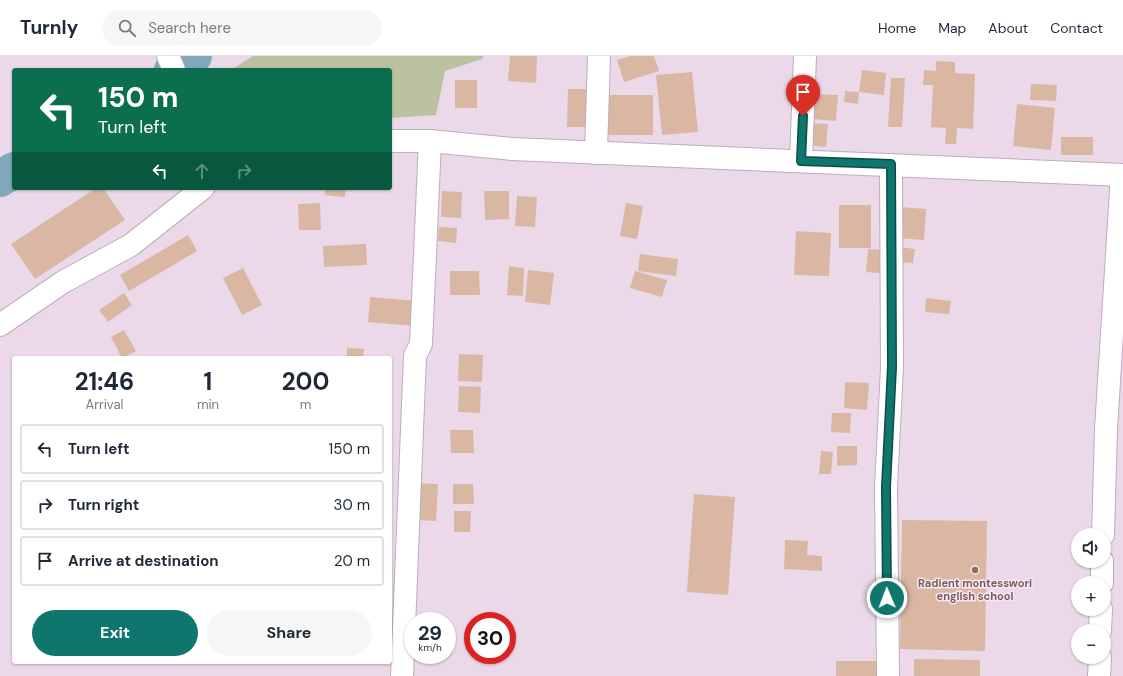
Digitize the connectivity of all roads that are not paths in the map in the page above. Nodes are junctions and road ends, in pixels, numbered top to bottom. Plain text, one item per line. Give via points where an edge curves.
1 (168, 56) edge
2 (599, 56) edge
3 (805, 56) edge
4 (173, 68) edge
5 (392, 141) edge
6 (430, 141) junction
7 (596, 153) junction
8 (801, 161) junction
9 (891, 164) junction
10 (1123, 175) edge
11 (200, 190) edge
12 (0, 325) edge
13 (1103, 528) edge
14 (1100, 664) edge
15 (402, 676) edge
16 (888, 676) edge
17 (1099, 676) edge

1 - 4 street
2 - 7 street
3 - 8 street
5 - 6 street
6 - 7 street via 512,149
6 - 15 street via 422,344 415,356
7 - 8 street
8 - 9 street
9 - 10 street
9 - 16 street via 892,367 886,487
10 - 13 street via 1106,429
11 - 12 street via 131,245 63,282
14 - 17 street

